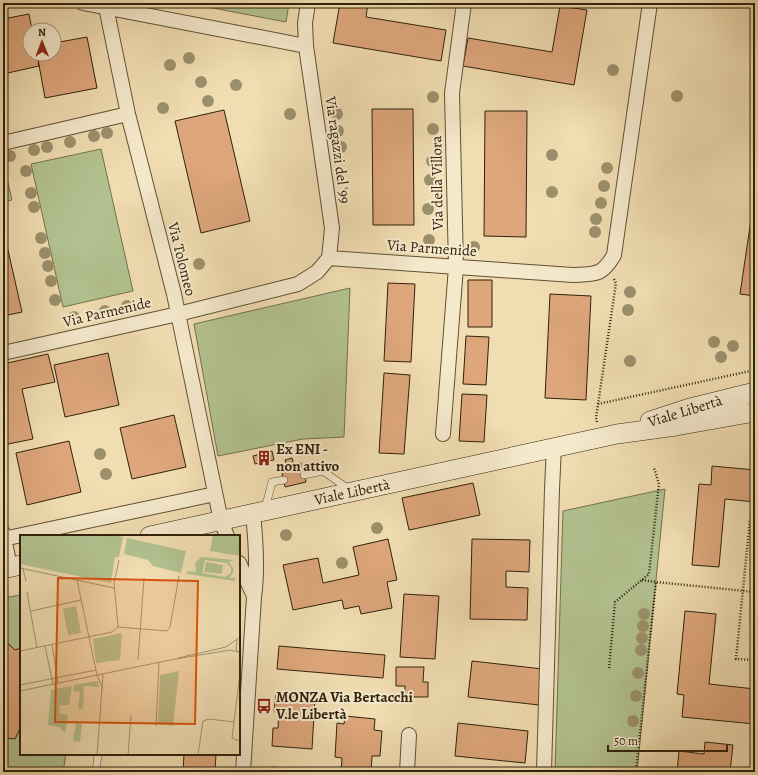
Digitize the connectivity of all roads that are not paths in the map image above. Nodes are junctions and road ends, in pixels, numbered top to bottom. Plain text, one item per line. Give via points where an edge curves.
1 (83, 3) edge
2 (308, 3) edge
3 (464, 3) edge
4 (650, 3) edge
5 (106, 7) junction
6 (306, 46) junction
7 (128, 114) junction
8 (3, 143) edge
9 (329, 258) junction
10 (456, 267) junction
11 (178, 314) junction
12 (3, 353) edge
13 (755, 392) edge
14 (755, 412) edge
15 (443, 434) dead end
16 (609, 436) junction
17 (554, 448) junction
18 (304, 475) dead end
19 (284, 480) dead end
20 (353, 492) junction
21 (215, 494) junction
22 (258, 513) junction
23 (224, 528) edge
24 (159, 535) edge
25 (3, 537) edge
26 (240, 565) edge
27 (11, 567) edge
28 (254, 597) junction
29 (409, 735) dead end
30 (98, 755) edge
31 (96, 772) edge
32 (243, 772) edge
33 (407, 772) edge
34 (544, 772) edge

1 - 5 street
2 - 6 street, Via ragazzi del '99 via 305,23
3 - 10 street, Via della Villora via 452,93
4 - 10 street, Via Parmenide via 614,255 608,266 595,274 573,275
5 - 6 street
5 - 7 street, Via Tolomeo
6 - 9 street, Via ragazzi del '99 via 332,228
7 - 8 street
7 - 11 street, Via Tolomeo
9 - 10 street, Via Parmenide
9 - 11 street, Via Parmenide via 317,272 298,284
10 - 15 street, Via della Villora
11 - 12 street, Via Parmenide
11 - 21 street, Via Tolomeo
13 - 16 main road, Viale Libertà via 690,408
14 - 16 main road, Viale Libertà
16 - 17 main road, Viale Libertà
17 - 20 main road, Viale Libertà
17 - 34 street
18 - 20 lane via 323,471
19 - 22 lane via 272,482
20 - 22 main road, Viale Libertà
21 - 23 street, Via Tolomeo
21 - 25 street
22 - 23 main road, Viale Libertà
22 - 28 street via 257,577
23 - 24 main road, Viale Libertà
25 - 27 street
26 - 28 street
28 - 32 street
29 - 33 street
30 - 31 lane

